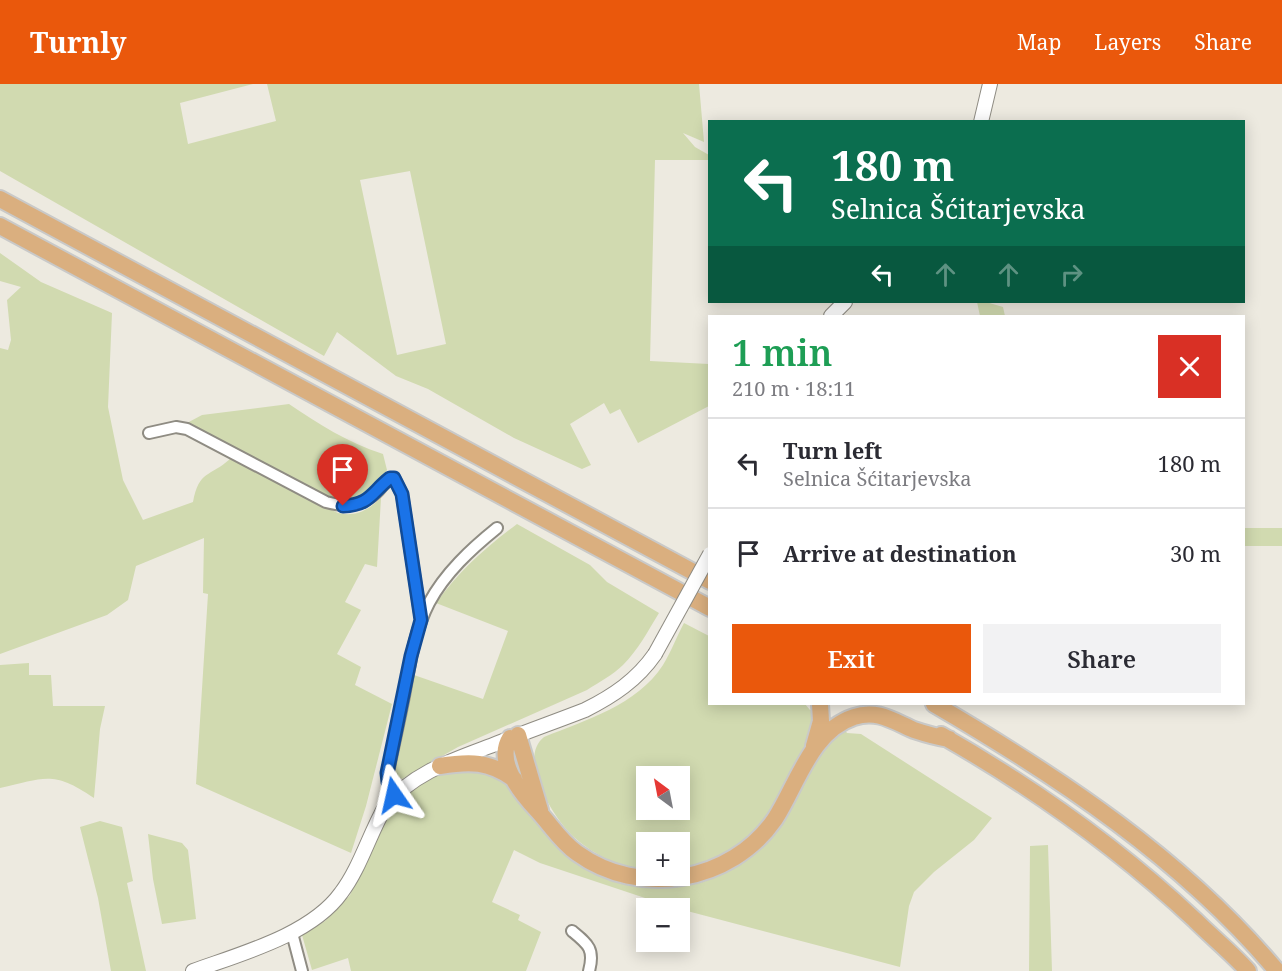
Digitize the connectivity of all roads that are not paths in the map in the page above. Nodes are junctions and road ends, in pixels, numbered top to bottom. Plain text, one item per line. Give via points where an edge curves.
1 (990, 84) edge
2 (981, 120) edge
3 (0, 199) edge
4 (0, 226) edge
5 (844, 303) edge
6 (832, 315) edge
7 (149, 433) dead end
8 (497, 528) dead end
9 (708, 558) edge
10 (708, 580) edge
11 (708, 607) edge
12 (421, 620) junction
13 (820, 705) edge
14 (888, 705) edge
15 (936, 705) edge
16 (951, 705) edge
17 (967, 723) junction
18 (514, 737) junction
19 (949, 740) junction
20 (812, 753) junction
21 (440, 766) junction
22 (514, 779) junction
23 (394, 795) junction
24 (541, 814) junction
25 (572, 931) dead end
26 (292, 933) junction
27 (193, 971) edge
28 (302, 971) edge
29 (589, 971) edge
30 (1248, 971) edge
31 (1277, 971) edge

1 - 2 street
3 - 10 main road
4 - 11 main road
5 - 6 street
7 - 12 street via 176,427 187,429 327,502 343,506 367,500 394,478 402,494
8 - 12 street via 472,548 448,576
9 - 18 street, bridge via 655,654 637,676 585,710
12 - 23 street via 387,773
13 - 20 main road via 821,721
14 - 19 main road
15 - 17 main road
16 - 17 main road
17 - 31 main road via 1045,770 1120,825 1193,885
18 - 21 street
18 - 22 main road via 506,744 506,759
18 - 24 main road
19 - 20 main road via 881,715 863,714 838,724
19 - 30 main road via 1099,837 1175,901
20 - 24 main road via 775,818 758,838 719,866 688,876 644,879 607,869 563,841
21 - 22 main road via 488,765
21 - 23 street
22 - 24 main road
23 - 26 street via 340,895
25 - 29 street via 591,951
26 - 27 street
26 - 28 street

